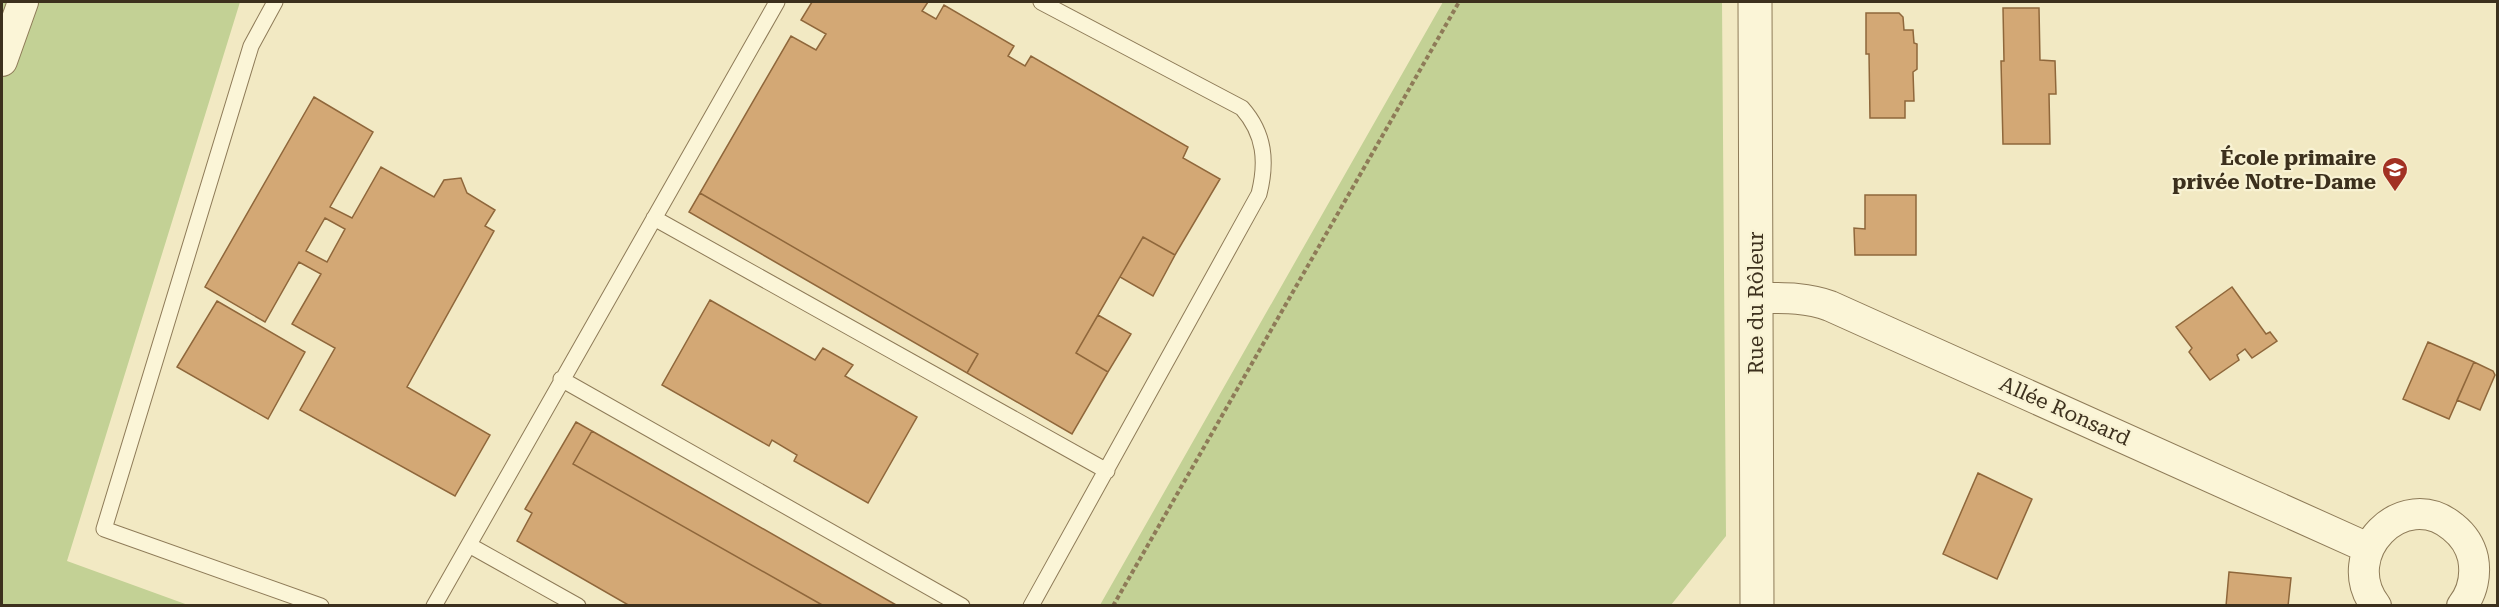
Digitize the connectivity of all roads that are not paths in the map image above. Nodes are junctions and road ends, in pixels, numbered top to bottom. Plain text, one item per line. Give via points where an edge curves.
1 (23, 2) edge
2 (275, 2) edge
3 (777, 2) edge
4 (1041, 2) edge
5 (1755, 2) edge
6 (2, 61) edge
7 (654, 218) junction
8 (1756, 298) junction
9 (561, 379) junction
10 (1107, 471) junction
11 (469, 545) junction
12 (2368, 548) junction
13 (321, 606) edge
14 (434, 606) edge
15 (578, 606) edge
16 (962, 606) edge
17 (1031, 606) edge
18 (1757, 606) edge
19 (2376, 606) edge
20 (2462, 606) edge

1 - 6 street
2 - 13 lane via 251,46 104,529
3 - 7 lane
4 - 10 lane via 1242,108 1252,119 1263,148 1259,194
5 - 8 street, Rue du Rôleur
7 - 9 lane
7 - 10 lane
8 - 12 street, Allée Ronsard via 1798,298 1830,306
8 - 18 street, Rue du Rôleur
9 - 11 lane
9 - 16 lane
10 - 17 lane
11 - 14 lane
11 - 15 lane
12 - 19 street via 2364,576
12 - 20 street via 2386,526 2404,517 2423,515 2450,524 2469,546 2474,565 2473,584

